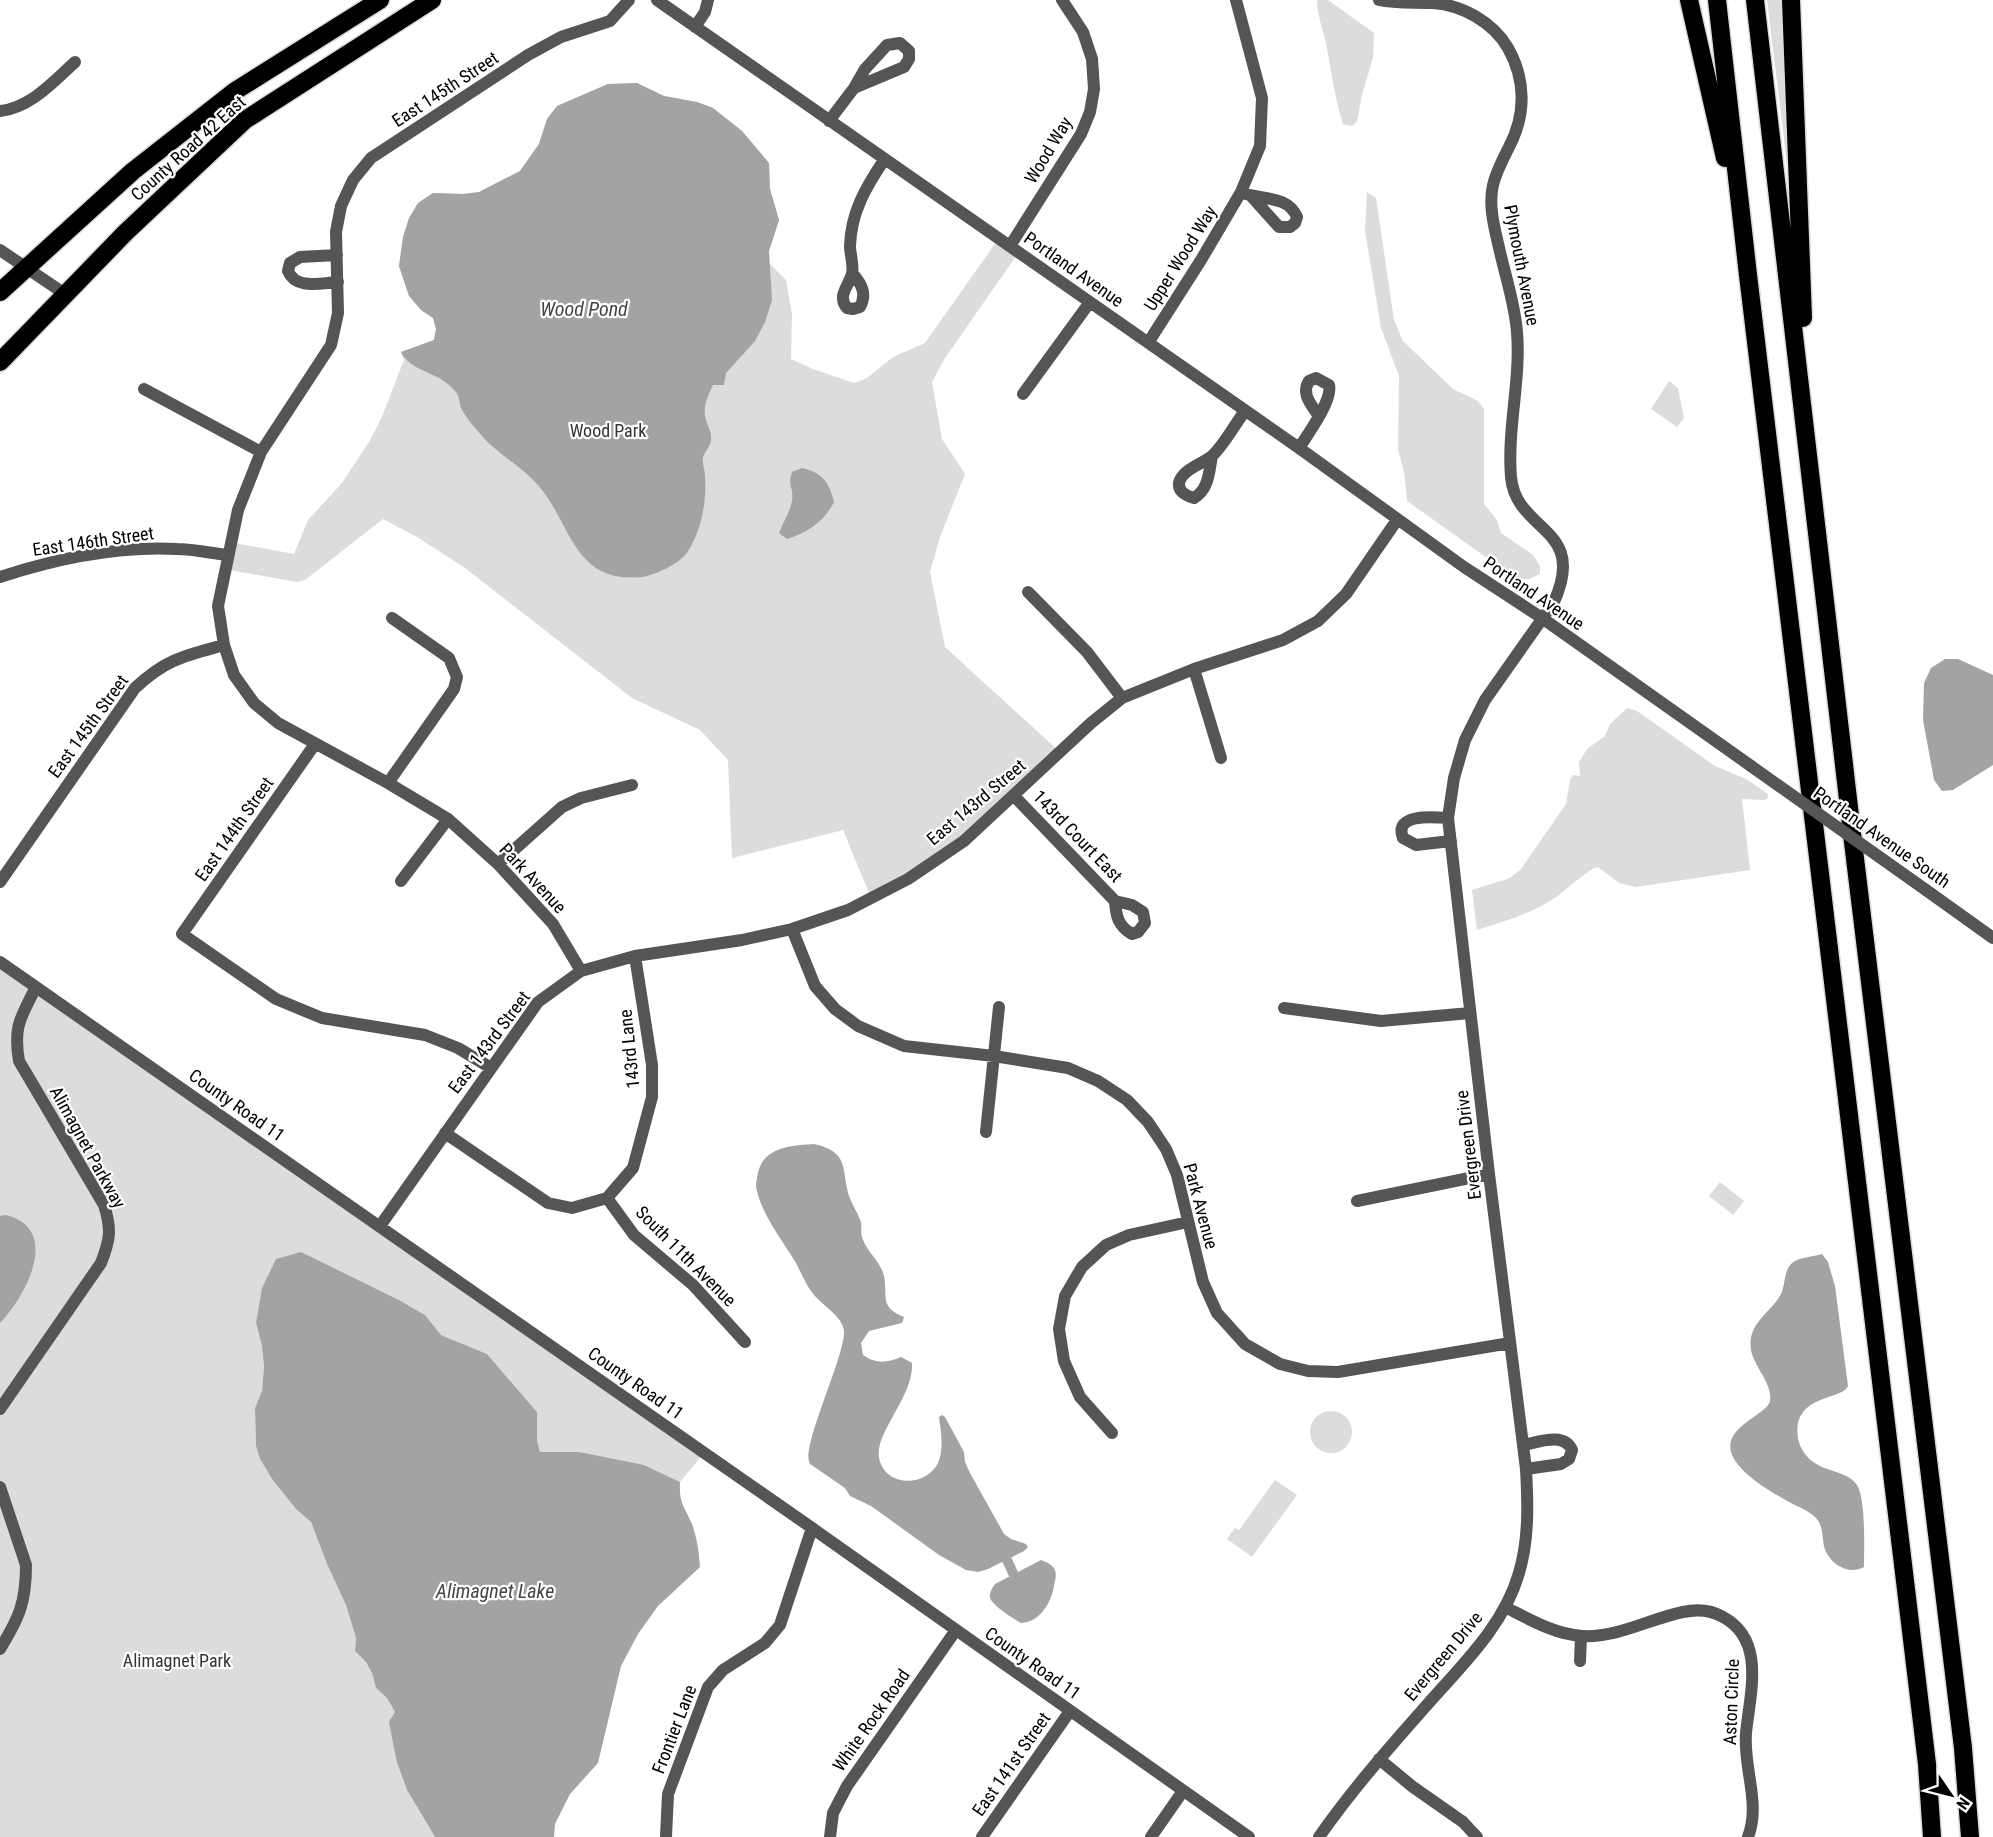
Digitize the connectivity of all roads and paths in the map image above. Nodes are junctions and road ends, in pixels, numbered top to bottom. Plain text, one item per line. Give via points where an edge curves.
1 (380, 0) edge
2 (432, 0) edge
3 (629, 0) edge
4 (657, 0) edge
5 (708, 0) edge
6 (1062, 0) edge
7 (1236, 0) edge
8 (1378, 0) edge
9 (1689, 0) edge
10 (1717, 0) edge
11 (1755, 0) edge
12 (1791, 0) edge
13 (695, 27) junction
14 (75, 62) dead end
15 (854, 88) junction
16 (0, 111) edge
17 (828, 121) junction
18 (884, 160) junction
19 (1010, 246) junction
20 (0, 250) edge
21 (337, 255) junction
22 (26, 268) junction
23 (852, 273) dead end
24 (1748, 275) junction
25 (338, 282) junction
26 (0, 292) edge
27 (65, 294) junction
28 (1090, 302) junction
29 (1148, 343) junction
30 (0, 362) edge
31 (144, 389) dead end
32 (1023, 394) dead end
33 (1245, 411) junction
34 (1318, 415) dead end
35 (1299, 448) junction
36 (1808, 448) junction
37 (261, 452) junction
38 (1212, 456) dead end
39 (1397, 520) junction
40 (227, 555) junction
41 (0, 577) edge
42 (1028, 592) dead end
43 (392, 618) dead end
44 (1542, 618) junction
45 (224, 645) junction
46 (1194, 669) junction
47 (1122, 698) junction
48 (315, 744) junction
49 (1221, 758) dead end
50 (1751, 766) joint
51 (388, 783) junction
52 (632, 785) dead end
53 (1014, 795) junction
54 (1449, 818) junction
55 (448, 819) junction
56 (1451, 841) junction
57 (498, 864) junction
58 (401, 881) dead end
59 (0, 882) edge
60 (1115, 901) dead end
61 (792, 929) junction
62 (1993, 938) edge
63 (635, 956) junction
64 (0, 962) edge
65 (581, 971) junction
66 (36, 987) junction
67 (999, 1007) dead end
68 (1284, 1008) dead end
69 (1470, 1013) junction
70 (994, 1056) junction
71 (490, 1068) junction
72 (986, 1132) dead end
73 (445, 1133) junction
74 (1489, 1174) junction
75 (607, 1198) junction
76 (1357, 1201) dead end
77 (1188, 1222) junction
78 (380, 1227) junction
79 (745, 1342) dead end
80 (1509, 1343) junction
81 (0, 1409) edge
82 (1112, 1433) dead end
83 (1523, 1445) junction
84 (1526, 1469) junction
85 (0, 1487) edge
86 (812, 1528) junction
87 (1505, 1607) junction
88 (956, 1630) junction
89 (1581, 1636) junction
90 (0, 1649) edge
91 (1580, 1661) dead end
92 (1070, 1711) junction
93 (1379, 1759) junction
94 (1183, 1791) junction
95 (666, 1837) edge
96 (830, 1837) edge
97 (982, 1837) edge
98 (1151, 1837) edge
99 (1248, 1837) edge
100 (1319, 1837) edge
101 (1477, 1837) edge
102 (1748, 1837) edge
103 (1932, 1837) edge
104 (1970, 1837) edge

1 - 22 highway, County Road 42 East via 235,91 134,171
2 - 27 highway, County Road 42 East via 245,120
3 - 21 street, East 145th Street via 610,21 561,37 371,158 353,180 341,206
4 - 13 street, Portland Avenue
5 - 13 street
6 - 19 street, Wood Way via 1083,32 1092,59 1094,89 1090,112 1081,134
7 - 29 street, Upper Wood Way via 1262,98 1260,146 1247,195
8 - 44 street, Plymouth Avenue via 1446,5 1478,18 1508,47 1520,76 1520,123 1493,183 1490,201 1517,332 1512,489 1522,507 1552,536 1564,568 1562,585
9 - 24 highway
10 - 24 highway
11 - 36 highway
12 - 36 highway
13 - 17 street, Portland Avenue
14 - 16 street via 39,95 13,110
15 - 15 street via 904,67 909,51 900,43 887,45
15 - 17 street
17 - 18 street, Portland Avenue
18 - 19 street, Portland Avenue
18 - 23 street via 862,193 853,221
19 - 28 street, Portland Avenue
20 - 22 street
21 - 25 street, East 145th Street
21 - 25 street via 300,257 290,263 288,271 300,284
22 - 26 highway, County Road 42 East
22 - 27 street
24 - 103 highway via 1927,1764
25 - 37 street, East 145th Street via 332,345
27 - 30 highway, County Road 42 East
28 - 29 street, Portland Avenue
28 - 32 street
29 - 33 street, Portland Avenue
31 - 37 street
33 - 35 street, Portland Avenue
33 - 38 street
34 - 35 street
35 - 39 street, Portland Avenue
36 - 104 highway via 1962,1737
37 - 40 street, East 145th Street via 238,510
39 - 44 street, Portland Avenue
39 - 46 street, East 143rd Street via 1346,594 1318,621 1283,640
40 - 41 street, East 146th Street via 177,549 130,550 40,564
40 - 45 street, East 145th Street via 218,606
42 - 47 street via 1087,651
43 - 51 street via 449,658 457,677 454,689
44 - 50 street, Portland Avenue
44 - 54 street, Evergreen Drive via 1485,700 1464,740
45 - 48 street via 234,675 254,703 278,723
45 - 59 street, East 145th Street via 172,660 135,688
46 - 47 street, East 143rd Street
46 - 49 street
47 - 53 street, East 143rd Street
48 - 51 street, Park Avenue
48 - 71 street, East 144th Street via 182,934 276,999 322,1018 425,1035 458,1048
50 - 62 street, Portland Avenue South, bridge
51 - 55 street, Park Avenue
52 - 57 street via 562,807
53 - 60 street, 143rd Court East
53 - 61 street, East 143rd Street via 964,841 908,879 848,910
54 - 56 street, Evergreen Drive
54 - 56 street via 1408,820 1401,832 1403,838 1416,845
55 - 57 street, Park Avenue
55 - 58 street
56 - 69 street, Evergreen Drive
57 - 65 street, Park Avenue via 553,924
61 - 63 street, East 143rd Street
61 - 70 street, Park Avenue via 815,986 835,1009 858,1026 904,1046
63 - 65 street, East 143rd Street
63 - 75 street, 143rd Lane via 652,1065 652,1097 633,1168
64 - 66 street, County Road 11
65 - 71 street, East 143rd Street via 538,1002
66 - 78 street, County Road 11
66 - 81 street, Alimagnet Parkway via 18,1024 15,1042 19,1061 104,1205 110,1223 110,1242 101,1263
67 - 70 street
68 - 69 street via 1381,1021
69 - 74 street, Evergreen Drive
70 - 72 street
70 - 77 street, Park Avenue via 1068,1068 1127,1100 1149,1122 1166,1149 1177,1175
71 - 73 street, East 143rd Street
73 - 75 street via 548,1203 572,1208
73 - 78 street, East 143rd Street
74 - 76 street
74 - 80 street, Evergreen Drive
75 - 79 street, South 11th Avenue via 634,1235 693,1285
77 - 80 street, Park Avenue via 1203,1282 1217,1313 1245,1344 1280,1364 1308,1371 1338,1372
77 - 82 street via 1129,1235 1106,1245 1082,1266 1065,1296 1059,1329 1064,1361 1080,1397
78 - 86 street, County Road 11
80 - 83 street, Evergreen Drive
83 - 84 street, Evergreen Drive
83 - 84 street via 1560,1439 1569,1443 1572,1450 1569,1459 1561,1464
84 - 87 street, Evergreen Drive via 1527,1537 1519,1574
85 - 90 street via 26,1565 26,1590 20,1615
86 - 88 street, County Road 11
86 - 95 street, Frontier Lane via 780,1625 765,1643 723,1670 708,1687 668,1794
87 - 89 street, Aston Circle via 1549,1629
87 - 93 street, Evergreen Drive via 1483,1641
88 - 92 street, County Road 11
88 - 96 street, White Rock Road via 847,1786 833,1813
89 - 91 street
89 - 102 street, Aston Circle via 1610,1634 1684,1611 1701,1610 1731,1621 1743,1633 1753,1668 1746,1740 1754,1809
92 - 94 street, County Road 11
92 - 97 street, East 141st Street
93 - 100 street, Evergreen Drive
93 - 101 street via 1463,1822
94 - 98 street
94 - 99 street, County Road 11

